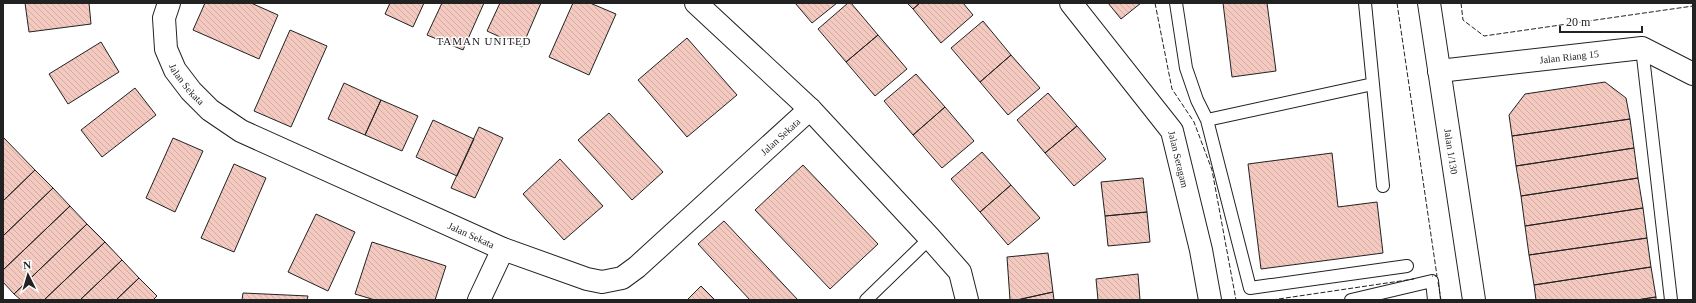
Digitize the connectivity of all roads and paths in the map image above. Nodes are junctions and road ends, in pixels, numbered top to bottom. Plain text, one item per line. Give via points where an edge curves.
1 (169, 3) edge
2 (696, 3) edge
3 (1071, 3) edge
4 (1176, 3) edge
5 (1365, 3) edge
6 (1429, 3) edge
7 (1642, 48) junction
8 (1439, 70) junction
9 (1693, 74) edge
10 (1373, 84) junction
11 (810, 109) junction
12 (1207, 120) junction
13 (1384, 186) dead end
14 (930, 238) junction
15 (503, 249) junction
16 (1407, 266) dead end
17 (479, 300) edge
18 (866, 300) edge
19 (967, 300) edge
20 (1210, 300) edge
21 (1351, 300) edge
22 (1434, 300) edge
23 (1474, 300) edge
24 (1672, 300) edge

1 - 15 street, Jalan Sekata via 164,18 166,49 175,70 210,110 241,131
2 - 11 street, Jalan Sekata
3 - 20 street, Jalan Seragam via 1172,131 1201,250
4 - 12 lane via 1186,68
5 - 10 lane
6 - 8 street, Jalan 1/130
7 - 8 street, Jalan Riang 15
7 - 9 street
7 - 24 lane
8 - 23 street, Jalan 1/130
10 - 12 lane
10 - 13 lane
11 - 14 street, Jalan Sekata
11 - 15 street, Jalan Sekata via 643,262 622,278 602,282 587,279
12 - 16 lane via 1250,288
14 - 18 lane
14 - 19 street, Jalan Sekata via 960,272
15 - 17 street
21 - 22 lane via 1432,281

